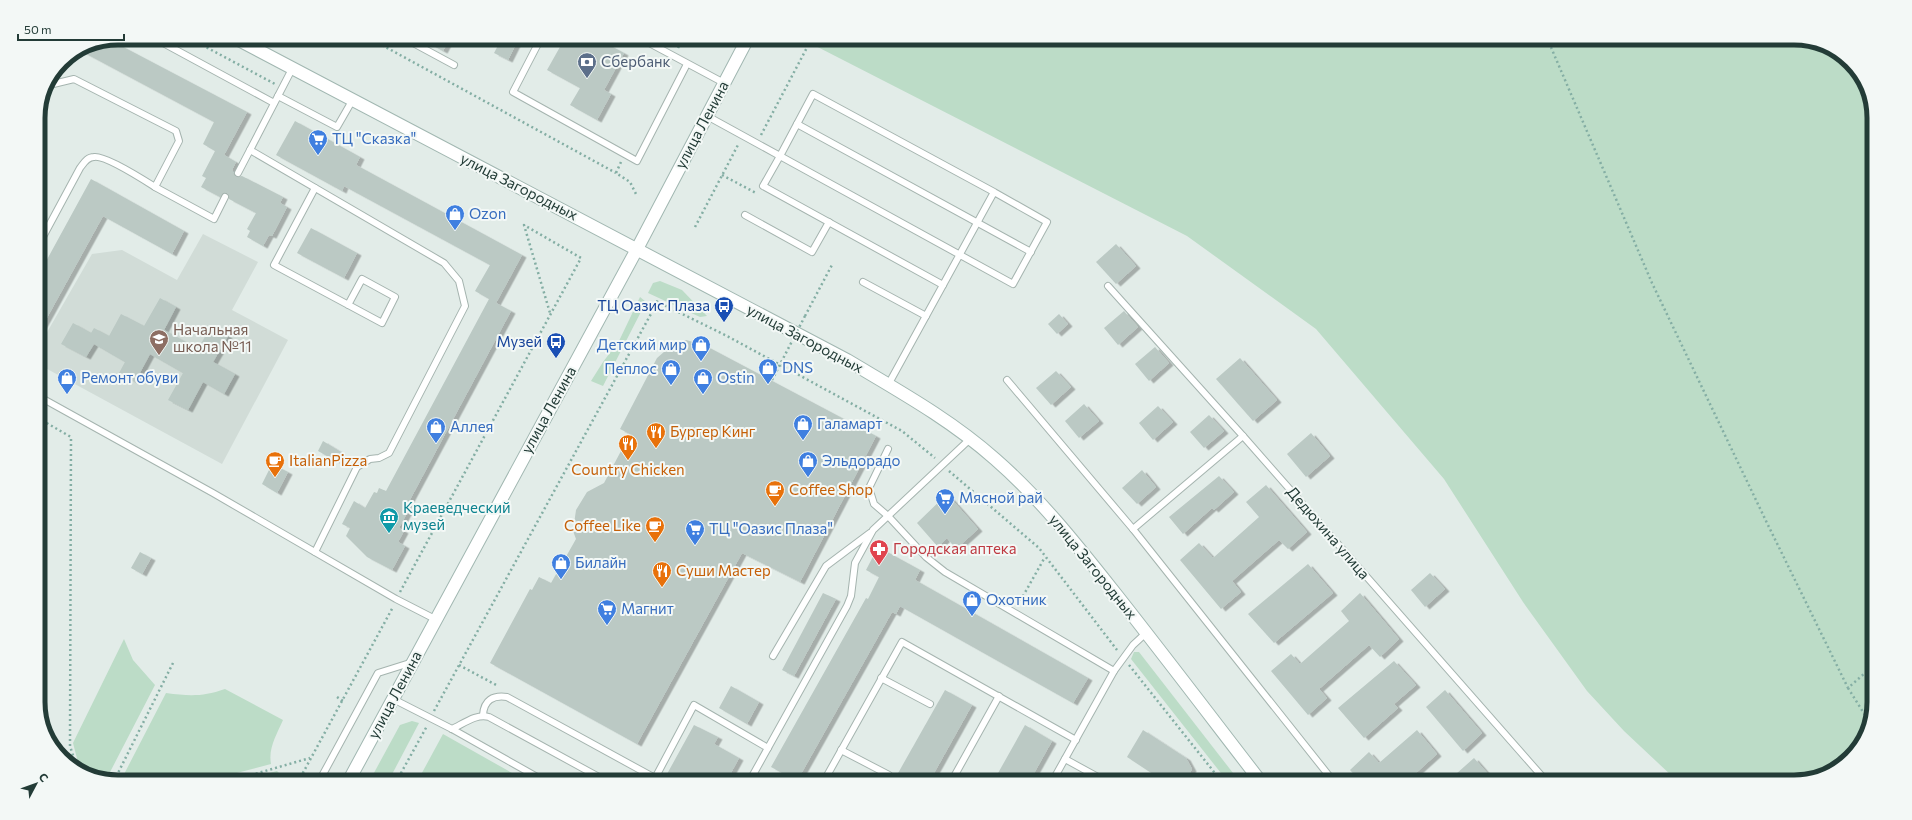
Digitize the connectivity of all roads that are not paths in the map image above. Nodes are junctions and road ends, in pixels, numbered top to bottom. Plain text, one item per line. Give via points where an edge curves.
1 (167, 45) edge
2 (248, 45) edge
3 (417, 45) edge
4 (537, 45) edge
5 (652, 45) edge
6 (744, 45) edge
7 (687, 64) junction
8 (454, 65) dead end
9 (292, 69) junction
10 (724, 83) junction
11 (54, 84) edge
12 (278, 96) junction
13 (352, 101) junction
14 (274, 103) junction
15 (707, 116) junction
16 (797, 124) junction
17 (250, 150) junction
18 (780, 156) junction
19 (238, 173) dead end
20 (155, 187) junction
21 (315, 188) junction
22 (994, 192) junction
23 (225, 197) dead end
24 (745, 215) dead end
25 (829, 222) junction
26 (977, 222) junction
27 (45, 233) edge
28 (637, 249) junction
29 (1031, 252) junction
30 (960, 254) junction
31 (863, 282) dead end
32 (943, 285) junction
33 (1108, 286) dead end
34 (348, 305) junction
35 (926, 316) junction
36 (1007, 380) dead end
37 (888, 385) junction
38 (45, 400) edge
39 (1243, 436) junction
40 (970, 439) junction
41 (888, 449) dead end
42 (888, 516) junction
43 (1133, 528) junction
44 (873, 530) junction
45 (315, 552) junction
46 (435, 619) junction
47 (1146, 633) junction
48 (773, 656) dead end
49 (413, 662) junction
50 (1114, 671) junction
51 (881, 678) junction
52 (999, 696) junction
53 (393, 699) junction
54 (930, 704) dead end
55 (483, 715) junction
56 (452, 729) junction
57 (1076, 740) junction
58 (768, 748) junction
59 (841, 750) junction
60 (1065, 759) junction
61 (323, 775) edge
62 (352, 775) edge
63 (534, 775) edge
64 (595, 775) edge
65 (645, 775) edge
66 (657, 775) edge
67 (753, 775) edge
68 (827, 775) edge
69 (889, 775) dead end
70 (955, 775) edge
71 (1056, 775) edge
72 (1094, 775) edge
73 (1256, 775) edge
74 (1328, 775) edge
75 (1540, 775) edge

1 - 14 lane
2 - 9 main road, улица Загородных
3 - 8 lane
4 - 7 lane via 513,92 637,161
5 - 7 lane
6 - 10 main road, улица Ленина
7 - 10 lane
9 - 12 lane
9 - 13 main road, улица Загородных
10 - 15 main road, улица Ленина
11 - 20 lane via 74,79 176,130 179,141
12 - 13 lane via 337,127
12 - 14 lane
13 - 28 main road, улица Загородных
14 - 17 lane
15 - 18 lane
15 - 28 main road, улица Ленина
16 - 18 lane
16 - 22 lane via 813,94
16 - 26 lane
17 - 19 lane
17 - 21 lane
18 - 25 lane via 763,186
18 - 30 lane
20 - 23 lane via 214,219
20 - 27 lane via 104,159 95,156 87,159
21 - 34 lane via 274,264
21 - 45 lane via 444,263 460,281 465,306 389,452 357,467
22 - 26 lane
22 - 29 lane via 1047,222
24 - 25 lane via 812,252
25 - 32 lane
26 - 29 lane
26 - 30 lane
28 - 37 main road, улица Загородных via 847,360
28 - 46 main road, улица Ленина
29 - 30 lane via 1013,284
30 - 32 lane
31 - 35 lane
32 - 35 lane
33 - 39 lane, Дедюхина улица
34 - 34 lane via 382,323 395,297 362,279
35 - 37 lane
36 - 43 lane
37 - 40 main road, улица Загородных via 929,409
38 - 45 lane
39 - 43 lane
39 - 75 lane, Дедюхина улица
40 - 42 lane
40 - 47 main road, улица Загородных via 1017,480 1051,515
41 - 42 lane via 869,488 874,504
42 - 44 lane
42 - 50 lane via 926,557 945,572
43 - 74 lane
44 - 48 lane via 826,566
44 - 58 lane via 855,563 851,596 847,606
45 - 46 lane via 396,600
46 - 49 main road, улица Ленина
47 - 50 lane
47 - 73 main road, улица Загородных
49 - 53 main road, улица Ленина
49 - 61 lane via 378,673
50 - 57 lane
51 - 52 lane via 902,642
51 - 54 lane
51 - 59 lane
52 - 57 lane
52 - 70 lane
53 - 56 lane
53 - 62 main road, улица Ленина
55 - 56 lane
55 - 64 lane
55 - 65 lane via 483,707 490,698 507,696
56 - 63 lane
57 - 60 lane
58 - 66 lane via 694,705
58 - 67 lane
59 - 68 lane
59 - 69 lane
60 - 71 lane
60 - 72 lane

